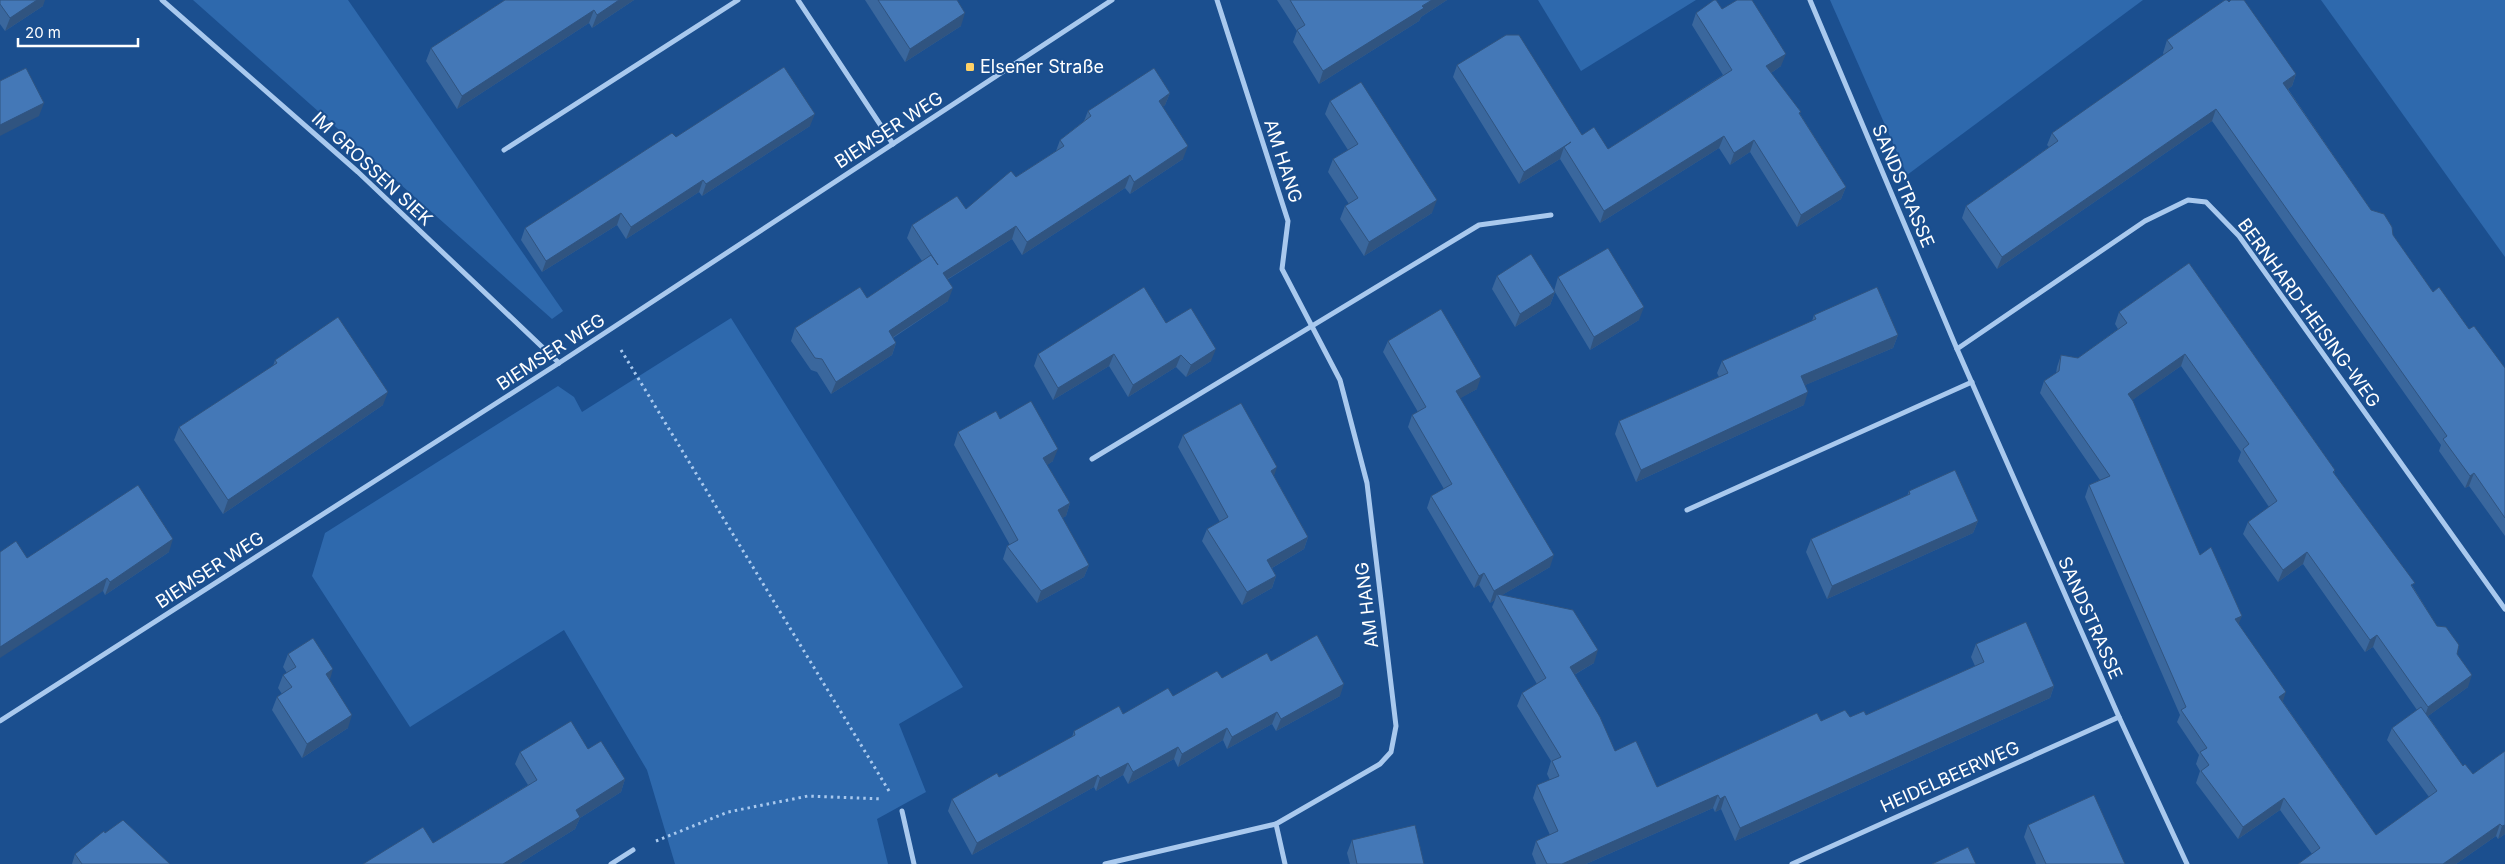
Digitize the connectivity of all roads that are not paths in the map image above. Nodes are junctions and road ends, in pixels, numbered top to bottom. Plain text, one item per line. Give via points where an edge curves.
1 (162, 0) edge
2 (738, 0) edge
3 (798, 0) edge
4 (1112, 0) edge
5 (1217, 0) edge
6 (1810, 0) edge
7 (892, 144) junction
8 (504, 150) dead end
9 (1551, 215) dead end
10 (1313, 327) junction
11 (1957, 349) junction
12 (559, 363) junction
13 (1972, 382) junction
14 (1092, 459) dead end
15 (1687, 510) dead end
16 (2505, 609) edge
17 (2119, 717) junction
18 (0, 721) edge
19 (902, 811) road end
20 (1276, 824) junction
21 (633, 850) road end
22 (611, 864) edge
23 (914, 864) edge
24 (1105, 864) edge
25 (1285, 864) edge
26 (1792, 864) edge
27 (2187, 864) edge

1 - 12 street, IM GROSSEN SIEK via 358,172
2 - 8 street
3 - 7 street
4 - 7 street, BIEMSER WEG
5 - 10 street, AM HANG via 1288,221 1282,268
6 - 11 street, SANDSTRASSE
7 - 12 street, BIEMSER WEG
9 - 10 street via 1478,225
10 - 14 street
10 - 20 street, AM HANG via 1340,380 1366,483 1396,726 1391,752 1380,764
11 - 13 street, SANDSTRASSE
11 - 16 street, BERNHARD-HEISING-WEG via 2145,222 2188,200 2206,202 2239,236
12 - 18 street, BIEMSER WEG
13 - 15 street
13 - 17 street, SANDSTRASSE
17 - 26 street, HEIDELBEERWEG
17 - 27 street, SANDSTRASSE
19 - 23 street
20 - 24 street, AM HANG
20 - 25 street
21 - 22 street

